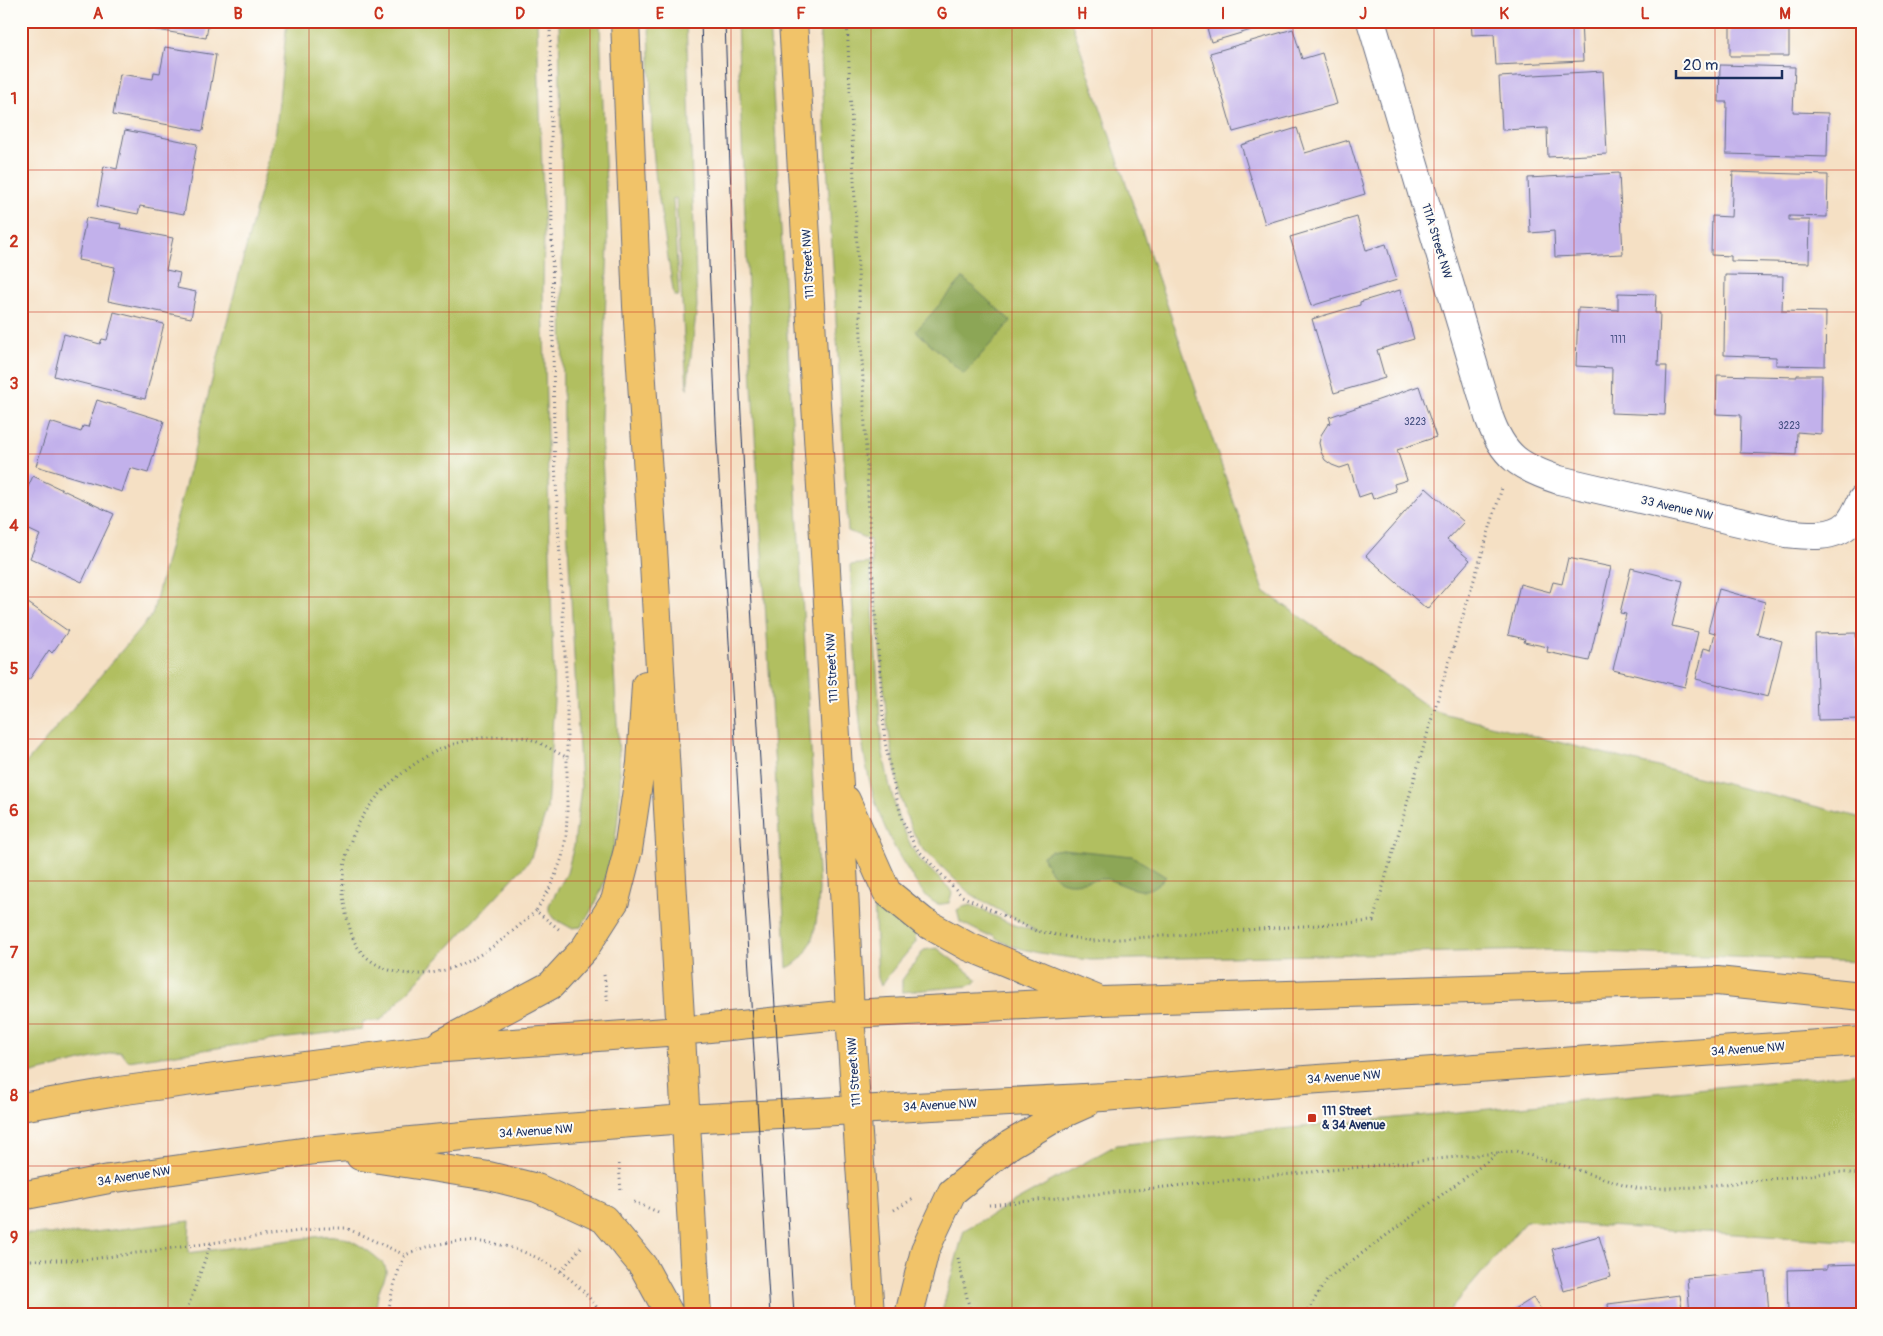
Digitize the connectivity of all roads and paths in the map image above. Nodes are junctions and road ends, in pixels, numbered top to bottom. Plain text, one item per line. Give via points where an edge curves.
1 (550, 21) edge
2 (625, 21) edge
3 (793, 21) edge
4 (847, 21) edge
5 (1371, 21) edge
6 (1511, 456) junction
7 (1862, 500) edge
8 (654, 564) junction
9 (568, 758) junction
10 (839, 786) junction
11 (536, 911) junction
12 (564, 933) dead end
13 (603, 971) dead end
14 (1862, 996) edge
15 (1102, 1001) junction
16 (608, 1006) dead end
17 (850, 1014) junction
18 (680, 1031) junction
19 (1862, 1041) edge
20 (431, 1050) junction
21 (1103, 1097) junction
22 (21, 1107) edge
23 (857, 1108) junction
24 (685, 1118) junction
25 (316, 1150) junction
26 (1500, 1152) junction
27 (619, 1164) dead end
28 (1862, 1174) edge
29 (21, 1196) edge
30 (916, 1197) dead end
31 (622, 1198) dead end
32 (629, 1201) dead end
33 (984, 1206) dead end
34 (894, 1210) dead end
35 (660, 1213) dead end
36 (586, 1241) dead end
37 (211, 1244) junction
38 (405, 1255) junction
39 (958, 1256) dead end
40 (21, 1260) edge
41 (561, 1271) junction
42 (185, 1315) edge
43 (388, 1315) edge
44 (602, 1315) edge
45 (670, 1315) edge
46 (697, 1315) edge
47 (870, 1315) edge
48 (909, 1315) edge
49 (971, 1315) edge
50 (1304, 1315) edge

1 - 9 path via 554,443
2 - 8 main road via 637,306
3 - 10 main road, 111 Street NW
4 - 6 path via 870,540 885,742 902,820 916,848 962,896 1036,931 1092,941 1373,921
5 - 6 street, 111A Street NW via 1489,417
6 - 7 street, 33 Avenue NW via 1524,467 1559,480 1808,536 1847,525
8 - 18 main road
8 - 20 main road via 641,763 628,850 616,901 585,948 551,985
9 - 11 path via 566,837 562,858
9 - 11 path via 527,738 502,736 478,738 432,753 413,765 375,800 356,828 344,864 342,884 351,934 358,948 386,971 422,974 458,966 506,938
10 - 15 main road via 888,892 924,922 967,946
10 - 17 main road, 111 Street NW
11 - 12 path
13 - 16 path
14 - 15 main road via 1717,982
15 - 17 main road
17 - 18 main road
17 - 23 main road, 111 Street NW
18 - 20 main road
18 - 24 main road
19 - 21 main road, 34 Avenue NW
20 - 22 main road
21 - 23 main road, 34 Avenue NW
21 - 48 main road via 1058,1116 1011,1144 952,1192 925,1250
23 - 24 main road, 34 Avenue NW
23 - 47 main road, 111 Street NW
24 - 25 main road, 34 Avenue NW
24 - 46 main road
25 - 29 main road, 34 Avenue NW via 110,1179
25 - 45 main road via 489,1176 537,1188 604,1219 643,1266
26 - 28 path via 1516,1151 1638,1189 1695,1187 1837,1172
26 - 33 path
26 - 50 path via 1327,1279
27 - 31 path
30 - 34 path
32 - 35 path
36 - 41 path
37 - 38 path via 322,1228 346,1228
37 - 40 path via 84,1260
37 - 42 path
38 - 41 path via 431,1246 486,1243 538,1257
38 - 43 path via 396,1274
39 - 49 path
41 - 44 path via 580,1287

